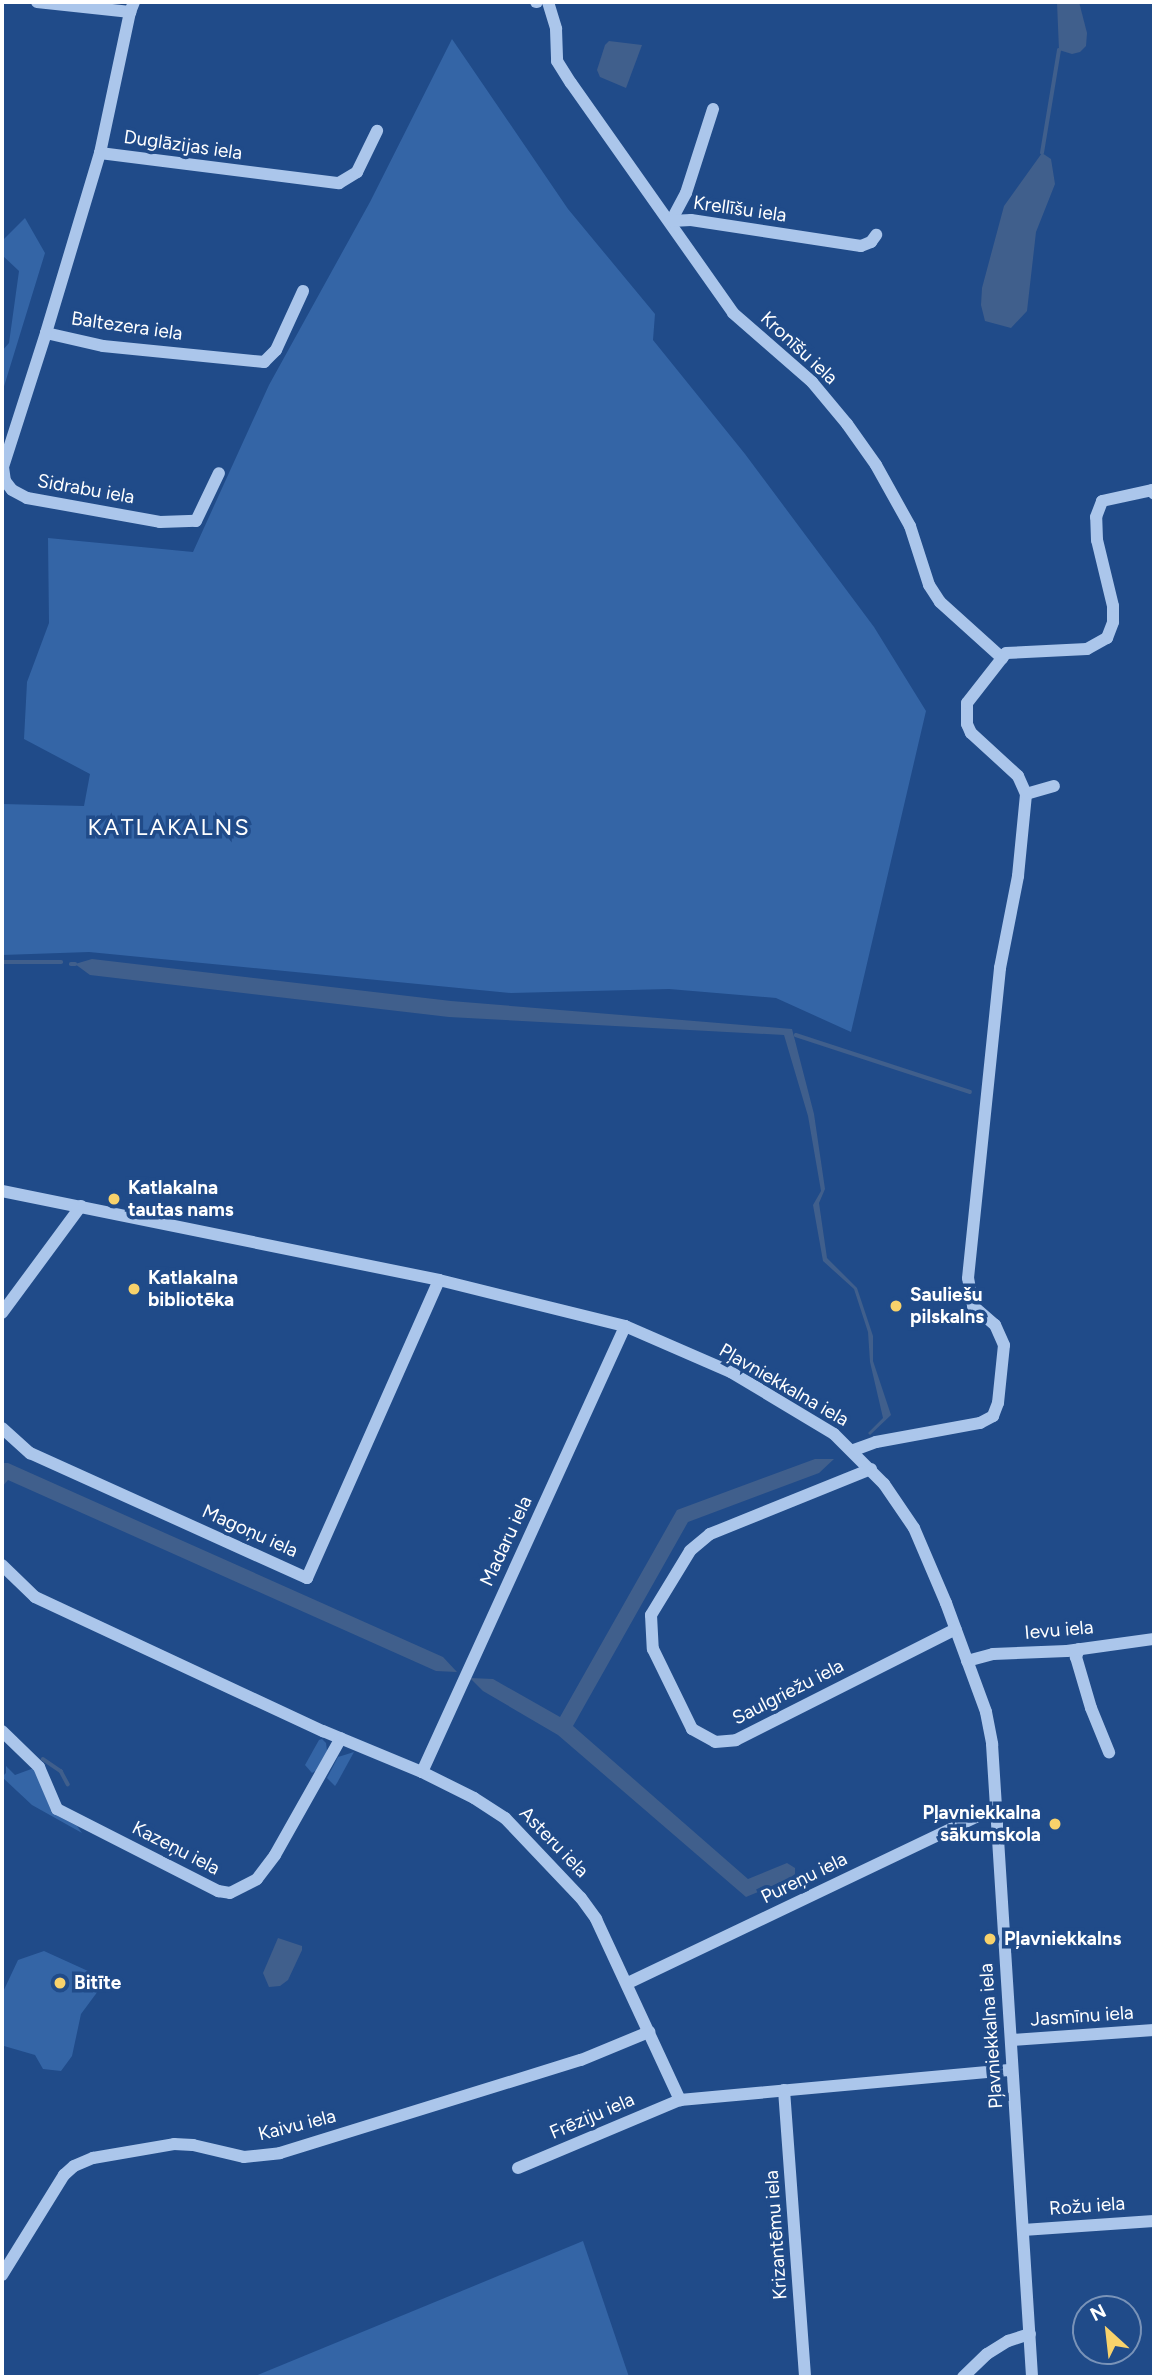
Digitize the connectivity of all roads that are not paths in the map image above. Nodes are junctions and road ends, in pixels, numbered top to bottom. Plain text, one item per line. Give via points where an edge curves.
1 (37, 2) edge
2 (548, 2) edge
3 (132, 7) edge
4 (713, 109) dead end
5 (377, 131) dead end
6 (100, 153) junction
7 (671, 221) junction
8 (876, 235) dead end
9 (303, 291) dead end
10 (46, 333) junction
11 (219, 473) dead end
12 (1154, 494) edge
13 (1002, 658) junction
14 (1054, 786) dead end
15 (1026, 794) junction
16 (2, 1191) edge
17 (81, 1206) junction
18 (439, 1280) junction
19 (2, 1312) edge
20 (625, 1326) junction
21 (2, 1428) edge
22 (854, 1450) junction
23 (871, 1469) junction
24 (2, 1565) edge
25 (956, 1629) junction
26 (1154, 1639) edge
27 (1079, 1649) junction
28 (967, 1661) junction
29 (2, 1731) edge
30 (341, 1738) junction
31 (1109, 1752) dead end
32 (422, 1772) junction
33 (997, 1811) junction
34 (628, 1983) junction
35 (1154, 2030) edge
36 (649, 2032) junction
37 (1012, 2040) junction
38 (1012, 2070) junction
39 (784, 2090) junction
40 (680, 2100) junction
41 (518, 2168) dead end
42 (1154, 2221) edge
43 (1023, 2230) junction
44 (2, 2275) edge
45 (1030, 2334) junction
46 (806, 2377) edge
47 (963, 2377) edge
48 (1032, 2377) edge

1 - 3 street
2 - 7 street, Kronīšu iela via 556,29 557,61
3 - 6 street, Duglāzijas iela
4 - 7 street, Krellīšu iela via 686,193
5 - 6 street, Duglāzijas iela via 357,172 339,183
6 - 10 street, Baltezera iela
7 - 8 street, Krellīšu iela via 691,220 862,246
7 - 13 street, Kronīšu iela via 733,313 812,382 847,424 910,526 929,585 940,602
9 - 10 street, Baltezera iela via 276,350 264,362 103,346
10 - 11 street, Sidrabu iela via 3,467 12,491 27,498 160,522 196,521
12 - 13 street via 1152,490 1102,501 1096,517 1113,606 1107,638 1087,649 1016,650
13 - 15 street via 967,703 967,724 1018,776
14 - 15 street
15 - 22 street via 1018,876 1000,968 968,1278 973,1306 995,1325 1004,1345 998,1403 993,1416 980,1423
16 - 17 street, Pļavniekkalna iela
17 - 18 street, Pļavniekkalna iela
17 - 19 street
18 - 20 street, Pļavniekkalna iela
18 - 21 street, Magoņu iela via 307,1578 30,1453
20 - 22 street, Pļavniekkalna iela via 731,1372 834,1433
20 - 32 street, Madaru iela
22 - 23 street, Pļavniekkalna iela
23 - 25 street, Pļavniekkalna iela via 914,1528
23 - 25 street, Saulgriežu iela via 710,1534 690,1551 651,1615 653,1650 692,1729 715,1742 736,1740
24 - 30 street, Asteru iela via 35,1597
25 - 28 street, Pļavniekkalna iela
26 - 27 street, Ievu iela
27 - 28 street, Ievu iela via 993,1654
27 - 31 street via 1076,1657 1087,1695
28 - 33 street, Pļavniekkalna iela via 986,1712
29 - 30 street, Kazeņu iela via 39,1767 57,1809 230,1893 257,1879 280,1847
30 - 32 street, Asteru iela
32 - 34 street, Asteru iela via 491,1808 523,1836 596,1919
33 - 34 street, Pureņu iela via 984,1813
33 - 37 street, Pļavniekkalna iela
34 - 36 street, Asteru iela
35 - 37 street, Jasmīnu iela
36 - 40 street, Asteru iela
36 - 44 street, Kaivu iela via 581,2060 280,2152 244,2157 174,2144 93,2158 64,2175
37 - 38 street, Pļavniekkalna iela
38 - 39 street
38 - 43 street, Pļavniekkalna iela
39 - 40 street
39 - 46 street, Krizantēmu iela
40 - 41 street, Frēziju iela
42 - 43 street, Rožu iela
43 - 45 street, Pļavniekkalna iela
45 - 47 street via 987,2354
45 - 48 street, Pļavniekkalna iela

